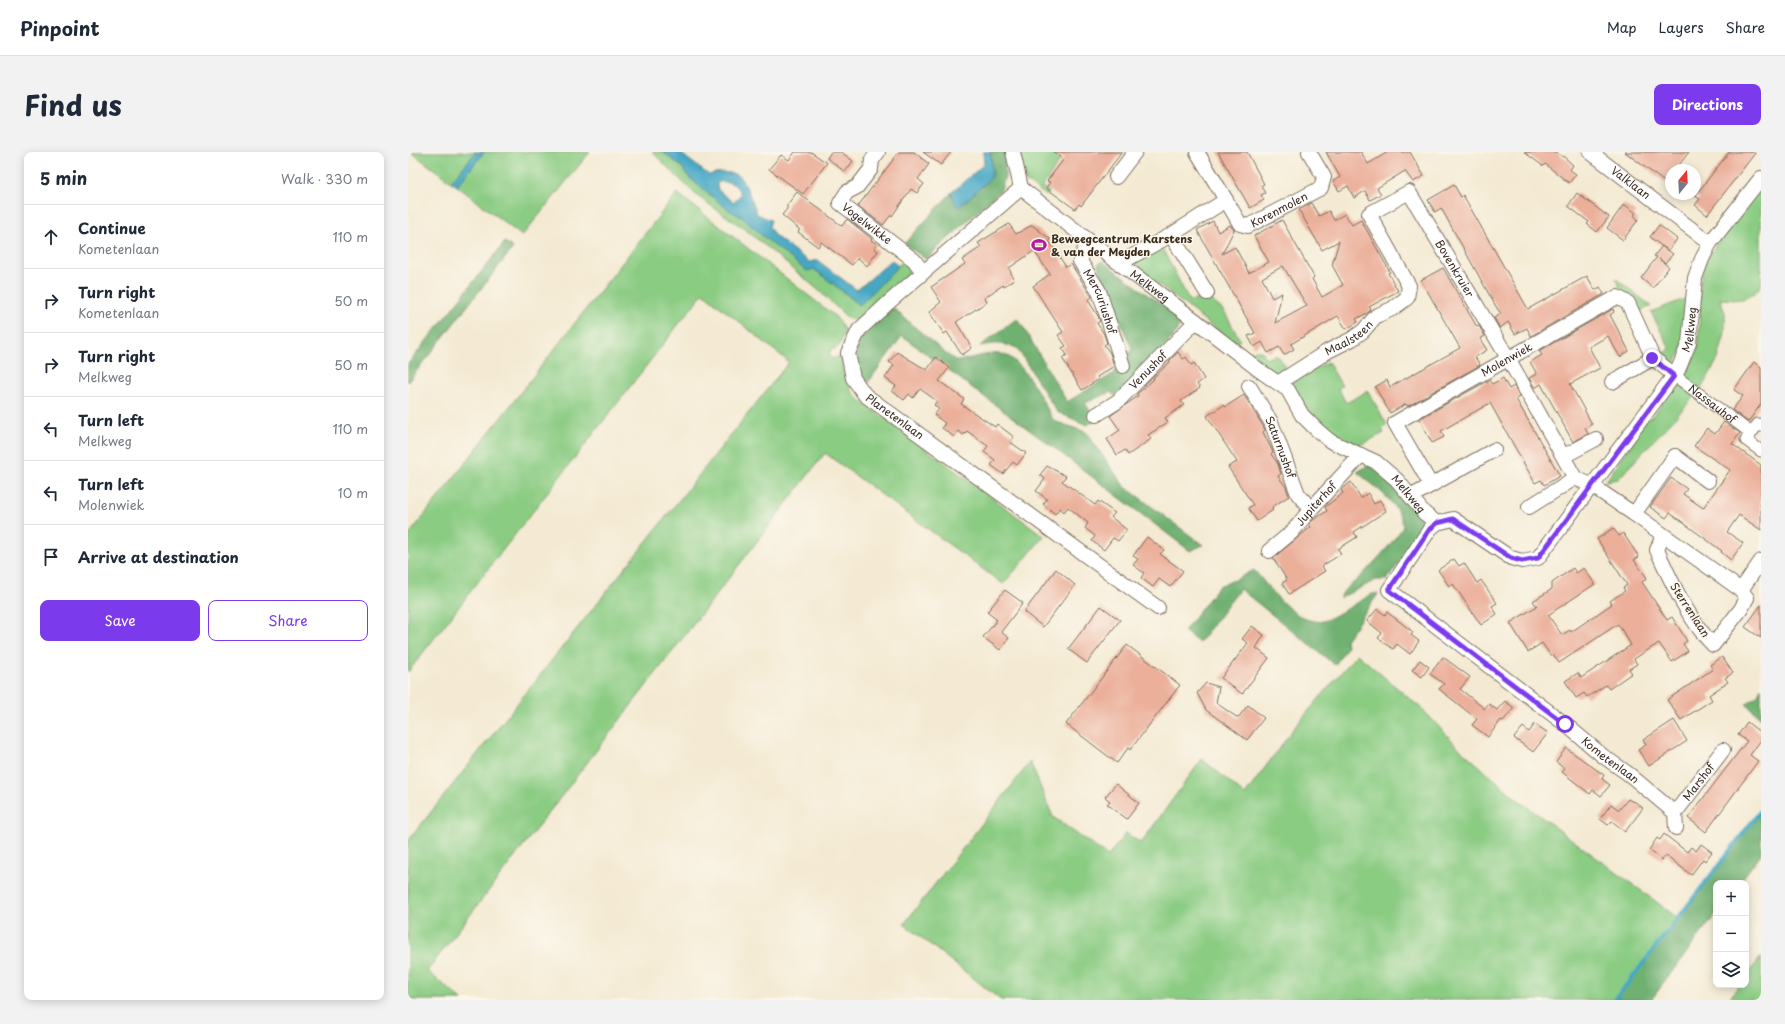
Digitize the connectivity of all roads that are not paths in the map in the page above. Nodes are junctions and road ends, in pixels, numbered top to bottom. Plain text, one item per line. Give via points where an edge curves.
1 (878, 152) edge
2 (1013, 152) edge
3 (1136, 152) edge
4 (1197, 152) edge
5 (1309, 152) edge
6 (1590, 152) edge
7 (1116, 177) dead end
8 (1761, 178) edge
9 (1021, 188) junction
10 (1226, 200) junction
11 (1171, 234) junction
12 (1088, 240) junction
13 (1710, 243) junction
14 (1120, 263) junction
15 (923, 272) junction
16 (1409, 286) joint
17 (1207, 293) dead end
18 (1196, 321) junction
19 (1508, 358) junction
20 (1652, 358) junction
21 (1123, 366) dead end
22 (1674, 376) junction
23 (1612, 382) dead end
24 (1278, 383) junction
25 (1249, 386) dead end
26 (1096, 414) dead end
27 (1761, 426) edge
28 (1750, 433) junction
29 (1596, 439) dead end
30 (1494, 450) dead end
31 (1761, 451) edge
32 (1362, 455) junction
33 (1564, 456) junction
34 (1575, 478) junction
35 (1708, 481) dead end
36 (1430, 485) junction
37 (1591, 485) junction
38 (1412, 496) junction
39 (1529, 507) dead end
40 (1311, 509) junction
41 (1634, 514) junction
42 (1437, 523) junction
43 (1663, 535) junction
44 (1269, 551) dead end
45 (1761, 561) edge
46 (1741, 590) junction
47 (1158, 608) dead end
48 (1723, 750) dead end
49 (1675, 814) junction
50 (1676, 828) dead end

1 - 15 street, Vogelwikke via 872,160 871,169 858,187 847,192 840,203 914,260
2 - 9 street
3 - 7 street
4 - 10 street, Korenmolen
5 - 10 street, Korenmolen via 1324,177 1321,188 1248,226 1240,224
6 - 13 street, Valklaan
8 - 13 street, Melkweg
9 - 12 street, Melkweg
9 - 15 street, Planetenlaan
10 - 11 street
11 - 14 street
11 - 17 street
12 - 14 street, Melkweg
12 - 21 street, Mercuriushof via 1080,261 1099,291
13 - 22 street, Melkweg via 1695,278 1689,343
14 - 18 street, Melkweg
15 - 47 street, Planetenlaan via 859,330 848,353 853,378 865,395
16 - 19 street, Bovenkruier via 1369,214 1409,192
16 - 24 street, Maalsteen via 1407,298 1376,316 1364,331
18 - 24 street, Melkweg
18 - 26 street, Venushof via 1118,401
19 - 20 street, Molenwiek via 1617,297 1628,303
19 - 33 street, Bovenkruier
19 - 36 street, Molenwiek via 1395,423
20 - 22 street, Molenwiek
20 - 23 street
22 - 28 street, Nassauhof
22 - 37 street, Melkweg
24 - 32 street, Melkweg via 1288,390 1302,415 1317,430 1330,441
25 - 40 street, Saturnushof via 1271,422 1298,494
27 - 28 street via 1758,424
28 - 31 street via 1746,440
29 - 33 street
30 - 36 street
32 - 38 street, Melkweg via 1376,462
32 - 40 street, Jupiterhof
33 - 34 street, Bovenkruier
34 - 37 street
34 - 39 street
35 - 41 street via 1675,456
36 - 38 street
37 - 41 street
37 - 42 street, Melkweg via 1538,558 1522,561 1511,558 1453,519
38 - 42 street, Melkweg via 1424,513
40 - 44 street, Jupiterhof via 1292,532
41 - 43 street
42 - 49 street, Kometenlaan via 1430,529 1389,590 1565,724
43 - 46 street
43 - 46 street, Sterrenlaan via 1656,550 1701,632 1713,645 1747,598
45 - 46 street
48 - 49 street, Marshof
49 - 50 street

